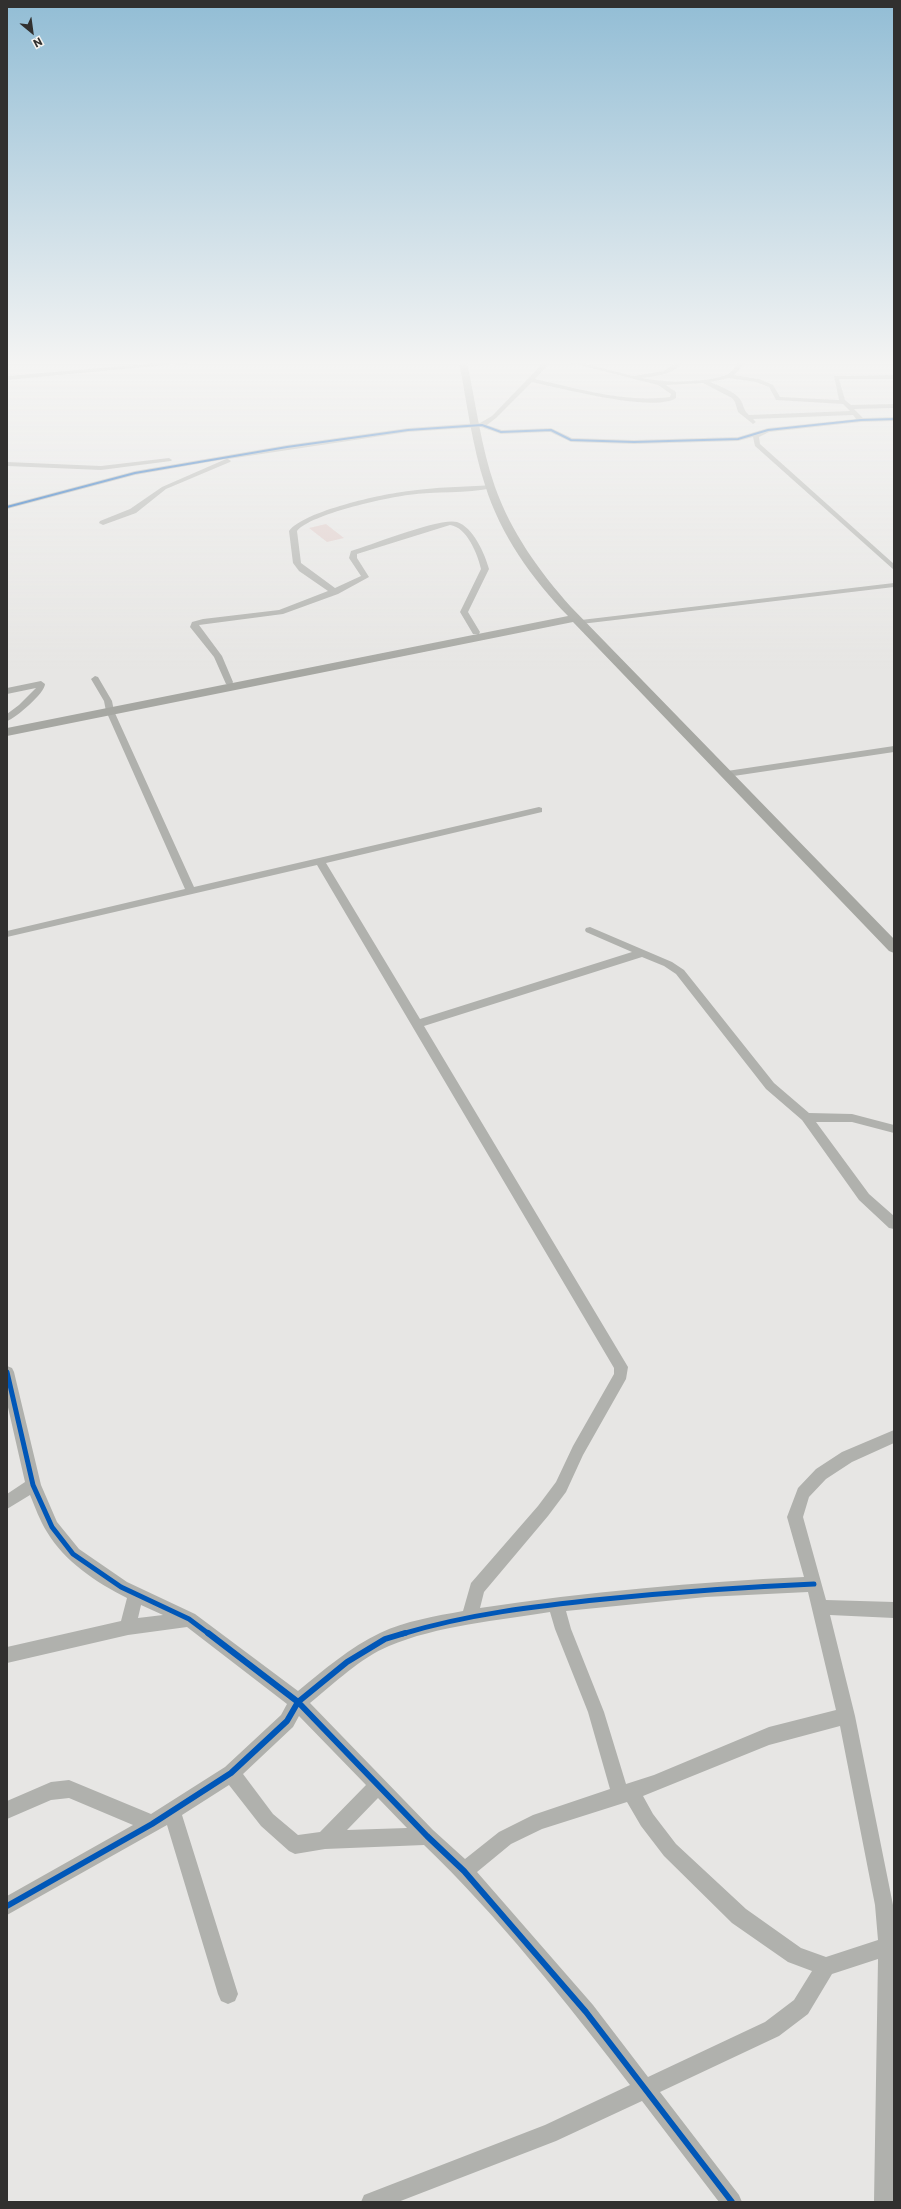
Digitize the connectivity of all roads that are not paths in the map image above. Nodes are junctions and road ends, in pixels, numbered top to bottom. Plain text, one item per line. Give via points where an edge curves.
1 (33, 465) edge
2 (121, 465) edge
3 (180, 465) edge
4 (219, 465) edge
5 (484, 465) edge
6 (779, 465) edge
7 (492, 487) junction
8 (7, 507) edge
9 (103, 524) dead end
10 (894, 568) edge
11 (894, 585) edge
12 (335, 592) junction
13 (574, 616) junction
14 (476, 632) junction
15 (95, 679) dead end
16 (229, 682) junction
17 (7, 691) edge
18 (110, 709) junction
19 (7, 718) edge
20 (7, 726) edge
21 (7, 732) edge
22 (894, 749) edge
23 (727, 774) junction
24 (539, 810) dead end
25 (320, 861) junction
26 (191, 891) junction
27 (590, 930) dead end
28 (7, 934) edge
29 (894, 948) edge
30 (642, 953) junction
31 (417, 1024) junction
32 (806, 1118) junction
33 (894, 1129) edge
34 (894, 1224) edge
35 (7, 1372) edge
36 (894, 1436) edge
37 (33, 1485) junction
38 (7, 1502) edge
39 (814, 1584) junction
40 (136, 1594) junction
41 (556, 1604) junction
42 (820, 1607) junction
43 (894, 1610) edge
44 (469, 1617) junction
45 (189, 1619) junction
46 (128, 1627) junction
47 (7, 1655) edge
48 (298, 1702) junction
49 (846, 1716) junction
50 (231, 1773) junction
51 (378, 1784) junction
52 (626, 1794) junction
53 (7, 1810) edge
54 (172, 1811) junction
55 (152, 1824) junction
56 (427, 1836) junction
57 (326, 1840) junction
58 (464, 1871) junction
59 (889, 1904) edge
60 (7, 1906) edge
61 (888, 1946) junction
62 (826, 1967) junction
63 (228, 1994) dead end
64 (645, 2088) junction
65 (371, 2202) edge
66 (732, 2202) edge
67 (884, 2202) edge

1 - 2 street via 101,468
3 - 8 street via 135,473
4 - 9 street via 164,488 133,511
5 - 7 street
6 - 10 street
7 - 12 street via 408,493 322,513 298,525 293,531 297,563
7 - 13 street via 509,528 527,561
11 - 13 street
12 - 14 street via 365,577 353,558 357,551 433,526 456,524 472,541 485,569 464,612
12 - 16 street via 280,612 195,624 194,627 218,656
13 - 14 street via 557,616
13 - 18 street
13 - 23 street
14 - 16 street
15 - 18 street
16 - 18 street
17 - 19 street via 35,684 41,684 42,687
18 - 20 street
18 - 21 street
18 - 26 street
22 - 23 street
23 - 29 street
24 - 25 street
25 - 26 street
25 - 31 street
26 - 28 street
27 - 30 street
30 - 31 street
30 - 32 street via 668,964 684,976 770,1086
31 - 44 street via 620,1367 621,1375 578,1451 561,1487 543,1512 477,1588
32 - 33 street via 852,1118
32 - 34 street via 864,1197
35 - 37 street
36 - 39 street via 847,1457 821,1474 803,1493 795,1517
37 - 38 street
37 - 40 street via 52,1527 73,1554 121,1587
39 - 41 street via 706,1589
39 - 42 street
40 - 45 street
40 - 46 street
41 - 44 street
41 - 52 street
42 - 43 street
42 - 49 street
44 - 48 street via 384,1639 347,1662
45 - 46 street
45 - 48 street
46 - 47 street
48 - 50 street via 287,1721
48 - 51 street
49 - 52 street via 769,1736
49 - 59 street
50 - 54 street
50 - 57 street via 266,1820 295,1845
51 - 56 street
51 - 57 street
52 - 58 street via 539,1821 505,1838
52 - 62 street via 670,1850 739,1916 795,1954
53 - 55 street via 51,1790 69,1789
54 - 55 street
54 - 63 street
55 - 60 street
56 - 57 street
56 - 58 street
58 - 64 street via 586,2012
59 - 61 street
61 - 62 street
61 - 67 street
62 - 64 street via 801,2007 772,2029
64 - 65 street via 549,2134
64 - 66 street

